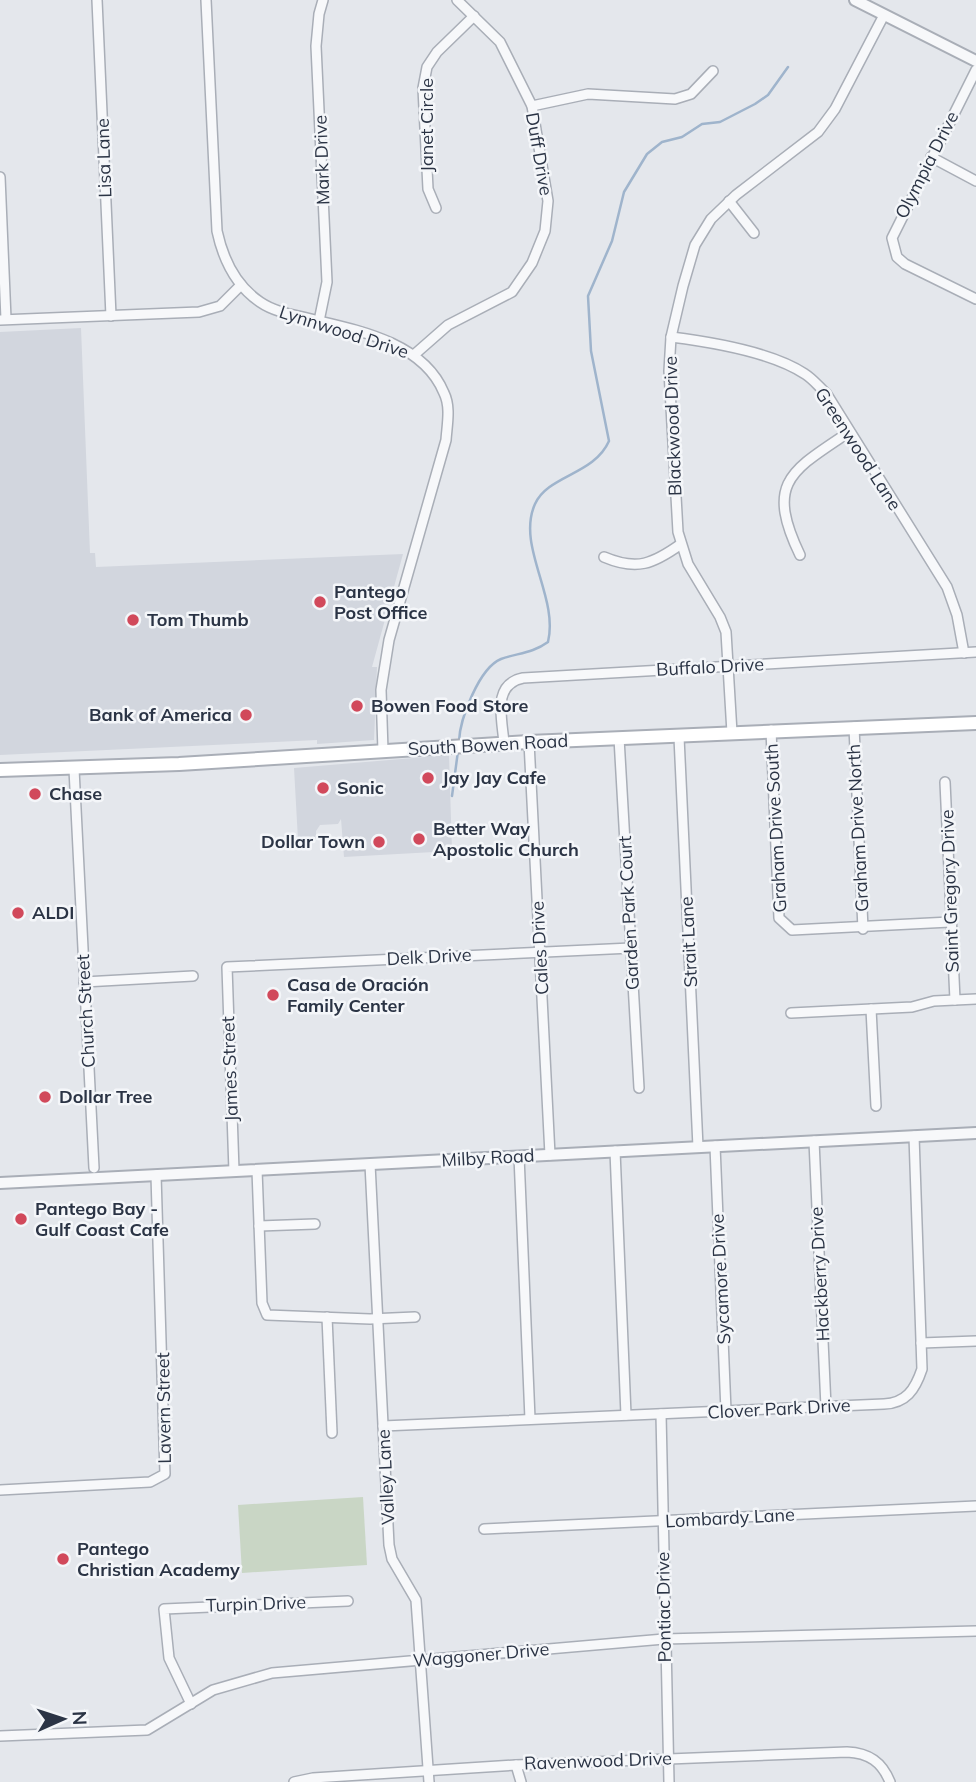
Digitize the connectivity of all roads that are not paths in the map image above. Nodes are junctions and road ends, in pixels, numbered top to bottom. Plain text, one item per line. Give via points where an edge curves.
1 (97, 0) edge
2 (206, 0) edge
3 (323, 0) edge
4 (457, 0) edge
5 (855, 0) edge
6 (884, 15) junction
7 (474, 16) junction
8 (976, 61) edge
9 (976, 69) edge
10 (713, 71) dead end
11 (532, 106) junction
12 (931, 157) junction
13 (0, 177) edge
14 (976, 181) edge
15 (729, 201) junction
16 (436, 208) dead end
17 (754, 233) dead end
18 (241, 285) junction
19 (976, 299) edge
20 (111, 316) junction
21 (3, 320) edge
22 (319, 321) junction
23 (671, 337) junction
24 (415, 355) junction
25 (849, 432) junction
26 (681, 544) junction
27 (800, 555) dead end
28 (604, 557) dead end
29 (976, 652) edge
30 (964, 653) junction
31 (729, 666) junction
32 (976, 723) edge
33 (853, 727) junction
34 (771, 730) junction
35 (732, 733) junction
36 (679, 737) junction
37 (619, 738) junction
38 (529, 741) junction
39 (504, 743) junction
40 (383, 751) junction
41 (74, 769) junction
42 (0, 770) edge
43 (945, 782) dead end
44 (950, 922) junction
45 (863, 929) junction
46 (631, 948) junction
47 (540, 953) junction
48 (227, 967) joint
49 (193, 976) dead end
50 (84, 982) junction
51 (976, 999) edge
52 (955, 1000) junction
53 (871, 1009) junction
54 (791, 1013) dead end
55 (639, 1088) dead end
56 (876, 1107) dead end
57 (976, 1133) edge
58 (914, 1136) junction
59 (814, 1141) junction
60 (715, 1146) junction
61 (698, 1147) junction
62 (615, 1152) junction
63 (550, 1155) junction
64 (519, 1156) junction
65 (370, 1164) junction
66 (94, 1168) dead end
67 (257, 1170) junction
68 (234, 1171) junction
69 (156, 1175) junction
70 (0, 1183) edge
71 (315, 1224) dead end
72 (259, 1226) junction
73 (327, 1317) junction
74 (415, 1317) dead end
75 (379, 1318) junction
76 (976, 1341) edge
77 (921, 1343) junction
78 (826, 1407) junction
79 (726, 1411) junction
80 (660, 1414) junction
81 (626, 1415) junction
82 (530, 1419) junction
83 (383, 1426) junction
84 (332, 1433) dead end
85 (0, 1490) edge
86 (976, 1506) edge
87 (663, 1521) junction
88 (484, 1529) dead end
89 (348, 1601) dead end
90 (976, 1631) edge
91 (664, 1639) junction
92 (421, 1660) junction
93 (191, 1703) junction
94 (0, 1736) edge
95 (669, 1758) junction
96 (516, 1765) junction
97 (429, 1770) junction
98 (313, 1780) edge
99 (294, 1782) edge
100 (429, 1782) edge
101 (521, 1782) edge
102 (669, 1782) edge
103 (890, 1782) edge

1 - 20 street, Lisa Lane
2 - 18 street, Lynnwood Drive via 217,231 222,253
3 - 22 street, Mark Drive via 316,46 327,282
4 - 7 street, Duff Drive
5 - 6 street
6 - 8 street
6 - 15 street, Blackwood Drive via 835,109 818,132
7 - 11 street, Duff Drive via 500,42
7 - 16 street, Janet Circle via 427,67 423,88 428,189
9 - 12 street, Olympia Drive
10 - 11 street via 691,94 675,99 587,94
11 - 24 street, Duff Drive via 548,201 545,231 533,263 512,292 448,325
12 - 14 street
12 - 19 street, Olympia Drive via 895,229 892,246 905,264
13 - 21 street
15 - 17 street
15 - 23 street, Blackwood Drive via 695,245
18 - 20 street via 212,310
18 - 22 street, Lynnwood Drive via 276,311
20 - 21 street
22 - 24 street, Lynnwood Drive
23 - 25 street, Greenwood Lane via 723,343 805,374 826,393
23 - 26 street, Blackwood Drive
24 - 40 street, Lynnwood Drive via 445,394 446,438 389,640 381,690
25 - 27 street via 794,471 785,491 783,512
25 - 30 street, Greenwood Lane via 947,587
26 - 28 street via 642,565 624,565
26 - 31 street, Blackwood Drive via 726,632
29 - 30 street, Buffalo Drive
30 - 31 street, Buffalo Drive
31 - 35 street, Blackwood Drive
31 - 39 street, Buffalo Drive via 510,680 502,697
32 - 33 main road, South Bowen Road
33 - 34 main road, South Bowen Road
33 - 45 street, Graham Drive North
34 - 35 main road, South Bowen Road
34 - 45 street, Graham Drive South via 779,918 792,930
35 - 36 main road, South Bowen Road
36 - 37 main road, South Bowen Road
36 - 61 street, Strait Lane
37 - 38 main road, South Bowen Road
37 - 46 street, Garden Park Court
38 - 39 main road, South Bowen Road
38 - 47 street, Cales Drive
39 - 40 main road, South Bowen Road
40 - 41 main road, South Bowen Road
41 - 42 main road, South Bowen Road
41 - 50 street, Church Street
43 - 44 street, Saint Gregory Drive
44 - 45 street
44 - 52 street, Saint Gregory Drive
46 - 47 street, Delk Drive
46 - 55 street, Garden Park Court
47 - 48 street, Delk Drive
47 - 63 street, Cales Drive
48 - 68 street, James Street
49 - 50 street
50 - 66 street, Church Street
51 - 52 street
52 - 53 street
53 - 54 street
53 - 56 street
57 - 58 street, Milby Road
58 - 59 street, Milby Road
58 - 77 street, Clover Park Drive
59 - 60 street, Milby Road
59 - 78 street, Hackberry Drive
60 - 61 street, Milby Road
60 - 79 street, Sycamore Drive
61 - 62 street, Milby Road
62 - 63 street, Milby Road
62 - 81 street
63 - 64 street, Milby Road
64 - 65 street, Milby Road
64 - 82 street
65 - 67 street, Milby Road
65 - 75 street, Valley Lane
67 - 68 street, Milby Road
67 - 72 street
68 - 69 street, Milby Road
69 - 70 street, Milby Road
69 - 85 street, Lavern Street via 165,1474 150,1482
71 - 72 street
72 - 73 street via 265,1313
73 - 75 street
73 - 84 street
74 - 75 street
75 - 83 street, Valley Lane
76 - 77 street
77 - 78 street, Clover Park Drive via 922,1369 905,1398 895,1403
78 - 79 street, Clover Park Drive
79 - 80 street, Clover Park Drive
80 - 81 street, Clover Park Drive
80 - 87 street, Pontiac Drive
81 - 82 street, Clover Park Drive
82 - 83 street, Clover Park Drive
83 - 92 street, Valley Lane via 389,1545 416,1600
86 - 87 street, Lombardy Lane
87 - 88 street, Lombardy Lane
87 - 91 street, Pontiac Drive
89 - 93 street, Turpin Drive via 164,1609 169,1658
90 - 91 street, Waggoner Drive
91 - 92 street, Waggoner Drive
91 - 95 street, Pontiac Drive
92 - 93 street, Waggoner Drive via 272,1673 213,1690
92 - 97 street, Valley Lane
93 - 94 street, Waggoner Drive via 147,1730
95 - 96 street, Ravenwood Drive
95 - 102 street, Pontiac Drive
95 - 103 street, Ravenwood Drive via 854,1753 878,1762
96 - 97 street, Ravenwood Drive
96 - 101 street
97 - 98 street, Ravenwood Drive
97 - 100 street, Valley Lane
98 - 99 street, Ravenwood Drive

